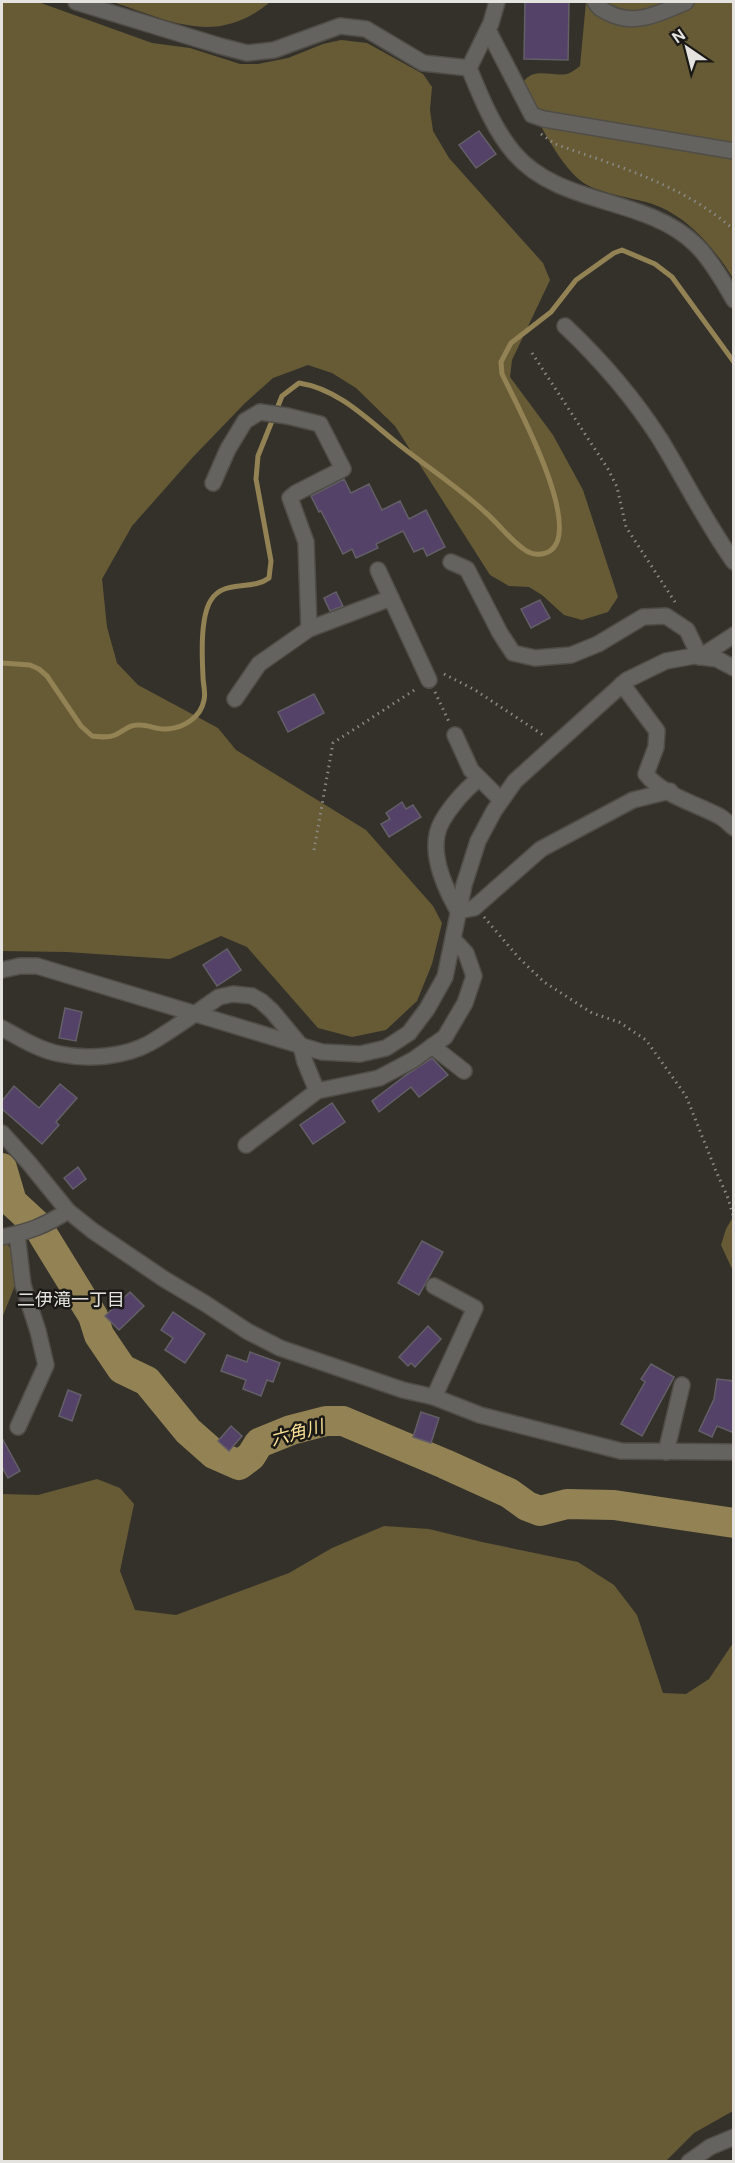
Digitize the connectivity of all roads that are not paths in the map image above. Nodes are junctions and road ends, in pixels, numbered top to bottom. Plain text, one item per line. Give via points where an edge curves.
1 (76, 2) edge
2 (497, 2) edge
3 (595, 2) edge
4 (686, 2) edge
5 (488, 30) junction
6 (469, 68) junction
7 (734, 151) edge
8 (734, 300) edge
9 (565, 326) dead end
10 (213, 483) dead end
11 (451, 562) dead end
12 (734, 562) edge
13 (378, 570) dead end
14 (391, 598) junction
15 (309, 629) junction
16 (734, 635) edge
17 (700, 657) junction
18 (734, 668) edge
19 (429, 680) road end
20 (622, 684) junction
21 (235, 699) dead end
22 (454, 735) road end
23 (479, 779) junction
24 (670, 791) junction
25 (501, 800) junction
26 (728, 816) edge
27 (734, 828) edge
28 (458, 911) junction
29 (453, 939) junction
30 (2, 970) edge
31 (195, 1013) junction
32 (2, 1028) edge
33 (301, 1046) junction
34 (432, 1046) junction
35 (464, 1071) dead end
36 (317, 1091) junction
37 (2, 1133) edge
38 (246, 1145) dead end
39 (68, 1211) junction
40 (9, 1235) edge
41 (434, 1286) dead end
42 (682, 1385) dead end
43 (434, 1397) junction
44 (18, 1426) dead end
45 (666, 1452) junction
46 (734, 1452) edge
47 (734, 2137) edge
48 (689, 2162) edge

1 - 6 street via 247,53 274,50 340,26 366,29 423,63
2 - 5 street
3 - 4 street via 597,7 633,20
5 - 6 street
5 - 7 street via 532,115
6 - 8 street via 485,106 514,154 562,187 659,220 678,232 696,244
9 - 12 street via 598,357 634,402
10 - 15 street via 245,422 260,412 320,424 343,469 290,498 306,542
11 - 17 street via 467,569 513,653 535,658 571,655 643,617 666,616 687,630
13 - 14 street
14 - 15 street
14 - 19 street
15 - 21 street via 259,664
16 - 17 street
17 - 18 street via 717,659
17 - 20 street via 666,661
20 - 24 street via 657,732 646,774
20 - 25 street via 515,781
22 - 23 street
23 - 25 street
23 - 28 street via 451,808 437,834 437,854 447,891
24 - 26 street via 693,805
24 - 28 street via 633,800 541,849 474,908
25 - 28 street via 478,841
26 - 27 street
28 - 29 street
29 - 33 street via 445,976 409,1033 386,1048 360,1054 322,1052
29 - 34 street via 466,953 474,976 465,1003 445,1037
30 - 31 street via 37,966
31 - 32 street via 149,1044 106,1055 59,1054
31 - 33 street
31 - 33 street via 219,997 252,996 272,1011
33 - 36 street
34 - 35 street
34 - 36 street via 379,1078
36 - 38 street
37 - 39 street
39 - 40 street via 26,1233
39 - 43 street via 164,1279 280,1348
40 - 44 street via 46,1365
41 - 43 street via 475,1308
42 - 45 street
43 - 45 street via 480,1415 604,1448
45 - 46 street
47 - 48 street

